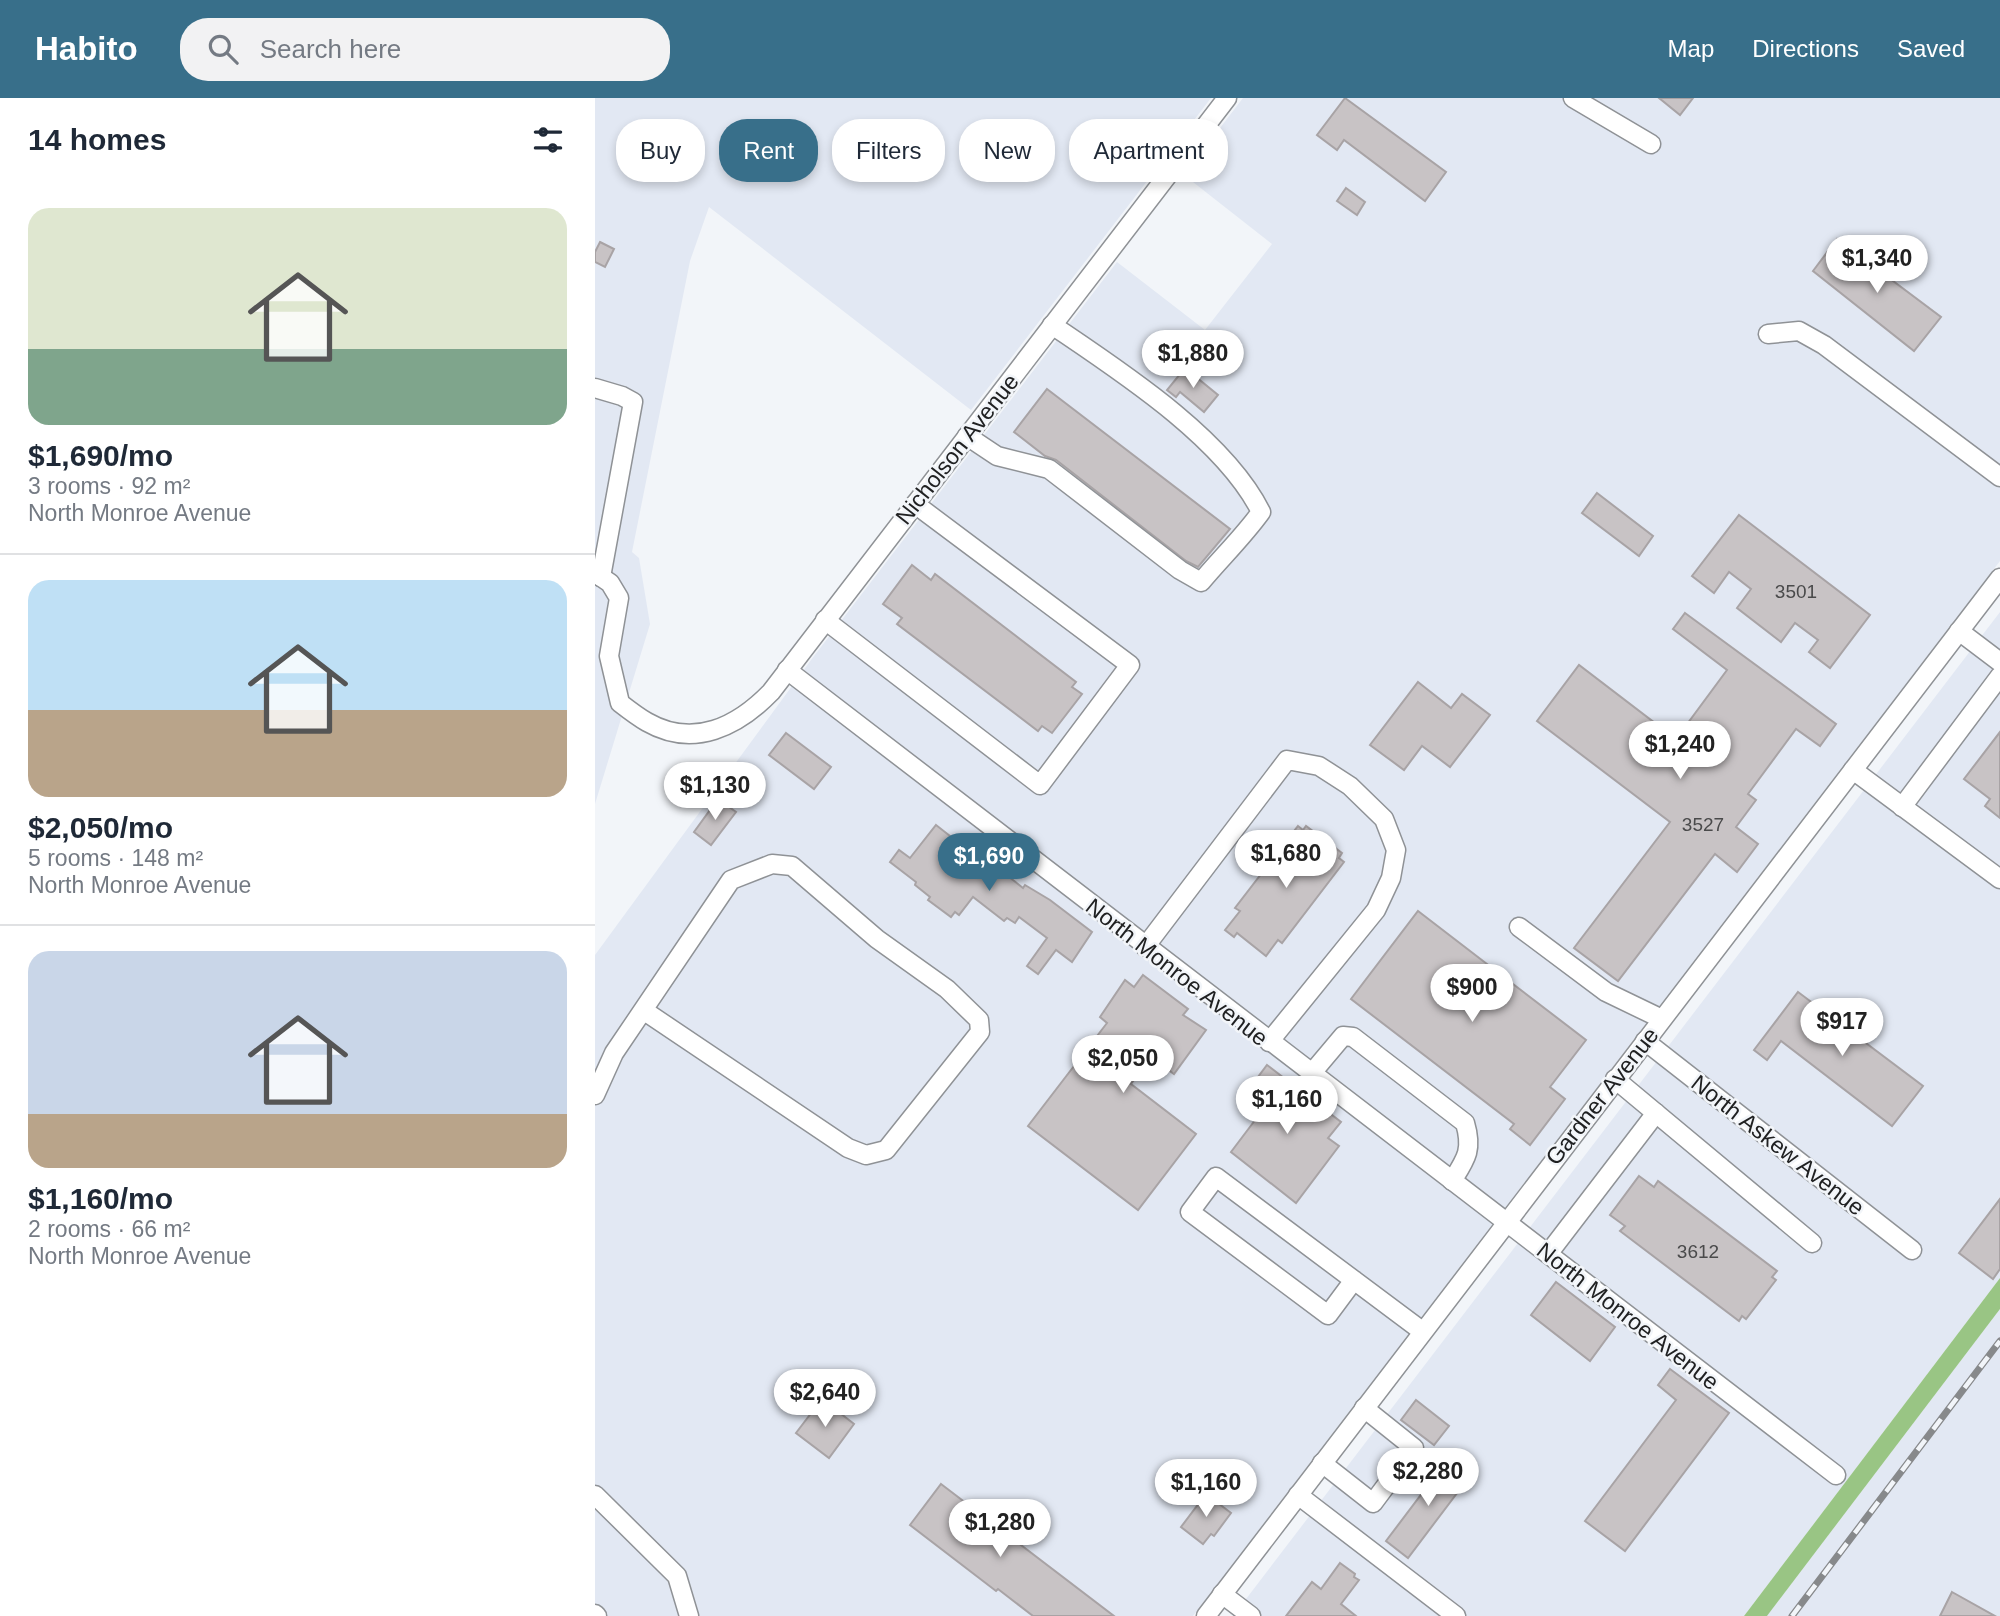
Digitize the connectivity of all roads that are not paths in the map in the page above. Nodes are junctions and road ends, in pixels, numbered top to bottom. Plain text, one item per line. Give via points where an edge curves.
1 (1227, 98) edge
2 (1573, 98) edge
3 (1651, 144) dead end
4 (1052, 325) junction
5 (1768, 334) dead end
6 (595, 388) edge
7 (967, 436) junction
8 (2000, 477) edge
9 (915, 504) junction
10 (598, 575) edge
11 (2000, 578) edge
12 (825, 620) junction
13 (1959, 631) junction
14 (2000, 662) edge
15 (787, 670) junction
16 (2000, 676) edge
17 (1853, 770) junction
18 (1902, 807) junction
19 (2000, 879) edge
20 (1519, 927) dead end
21 (1145, 947) junction
22 (643, 1010) junction
23 (1662, 1018) junction
24 (1645, 1041) junction
25 (1269, 1042) junction
26 (1311, 1074) junction
27 (1615, 1079) junction
28 (595, 1095) edge
29 (1655, 1112) junction
30 (1452, 1181) junction
31 (1506, 1222) junction
32 (1812, 1243) dead end
33 (1912, 1250) dead end
34 (1548, 1254) junction
35 (1354, 1280) junction
36 (1422, 1331) junction
37 (1364, 1408) junction
38 (1322, 1463) junction
39 (1836, 1475) dead end
40 (595, 1495) edge
41 (1298, 1495) junction
42 (1222, 1594) junction
43 (689, 1616) edge
44 (1206, 1616) edge
45 (1251, 1616) edge
46 (1456, 1616) edge

1 - 4 street, Nicholson Avenue
2 - 3 street
4 - 7 street, Nicholson Avenue
4 - 7 street via 1180,417 1244,481 1261,512 1247,531 1201,582 1049,469 996,456
5 - 8 street via 1800,331 1824,345
6 - 10 street via 633,402
7 - 9 street, Nicholson Avenue
9 - 12 street, Nicholson Avenue
9 - 12 street via 1130,665 1040,785
10 - 15 street, Nicholson Avenue via 619,598 609,656 620,703 649,723 683,733 723,728 760,703
11 - 13 street, Gardner Avenue
12 - 15 street, Nicholson Avenue
13 - 14 street
13 - 17 street, Gardner Avenue
15 - 21 street, North Monroe Avenue
16 - 18 street
17 - 18 street
17 - 23 street, Gardner Avenue
18 - 19 street
20 - 23 street via 1606,992
21 - 25 street, North Monroe Avenue
21 - 25 street via 1287,760 1319,766 1350,786 1384,819 1395,850 1391,878 1376,910
22 - 22 street via 731,880 772,864 792,866 877,939 947,989 979,1020 980,1032 886,1150 866,1155 848,1148
22 - 28 street via 614,1053
23 - 24 street, Gardner Avenue
24 - 27 street, Gardner Avenue
24 - 33 street, North Askew Avenue
25 - 26 street, North Monroe Avenue
26 - 30 street, North Monroe Avenue
26 - 30 street via 1343,1035 1353,1037 1465,1123 1470,1139 1467,1158
27 - 29 street
27 - 31 street, Gardner Avenue
29 - 32 street
29 - 34 street
30 - 31 street, North Monroe Avenue
31 - 34 street, North Monroe Avenue
31 - 36 street, Gardner Avenue
34 - 39 street, North Monroe Avenue
35 - 35 street via 1216,1177 1190,1212 1328,1315
35 - 36 street
36 - 37 street, Gardner Avenue
37 - 38 street, Gardner Avenue
37 - 38 street via 1414,1448 1373,1503
38 - 41 street, Gardner Avenue
40 - 43 street via 677,1576
41 - 42 street, Gardner Avenue
41 - 46 street
42 - 44 street, Gardner Avenue
42 - 45 street

